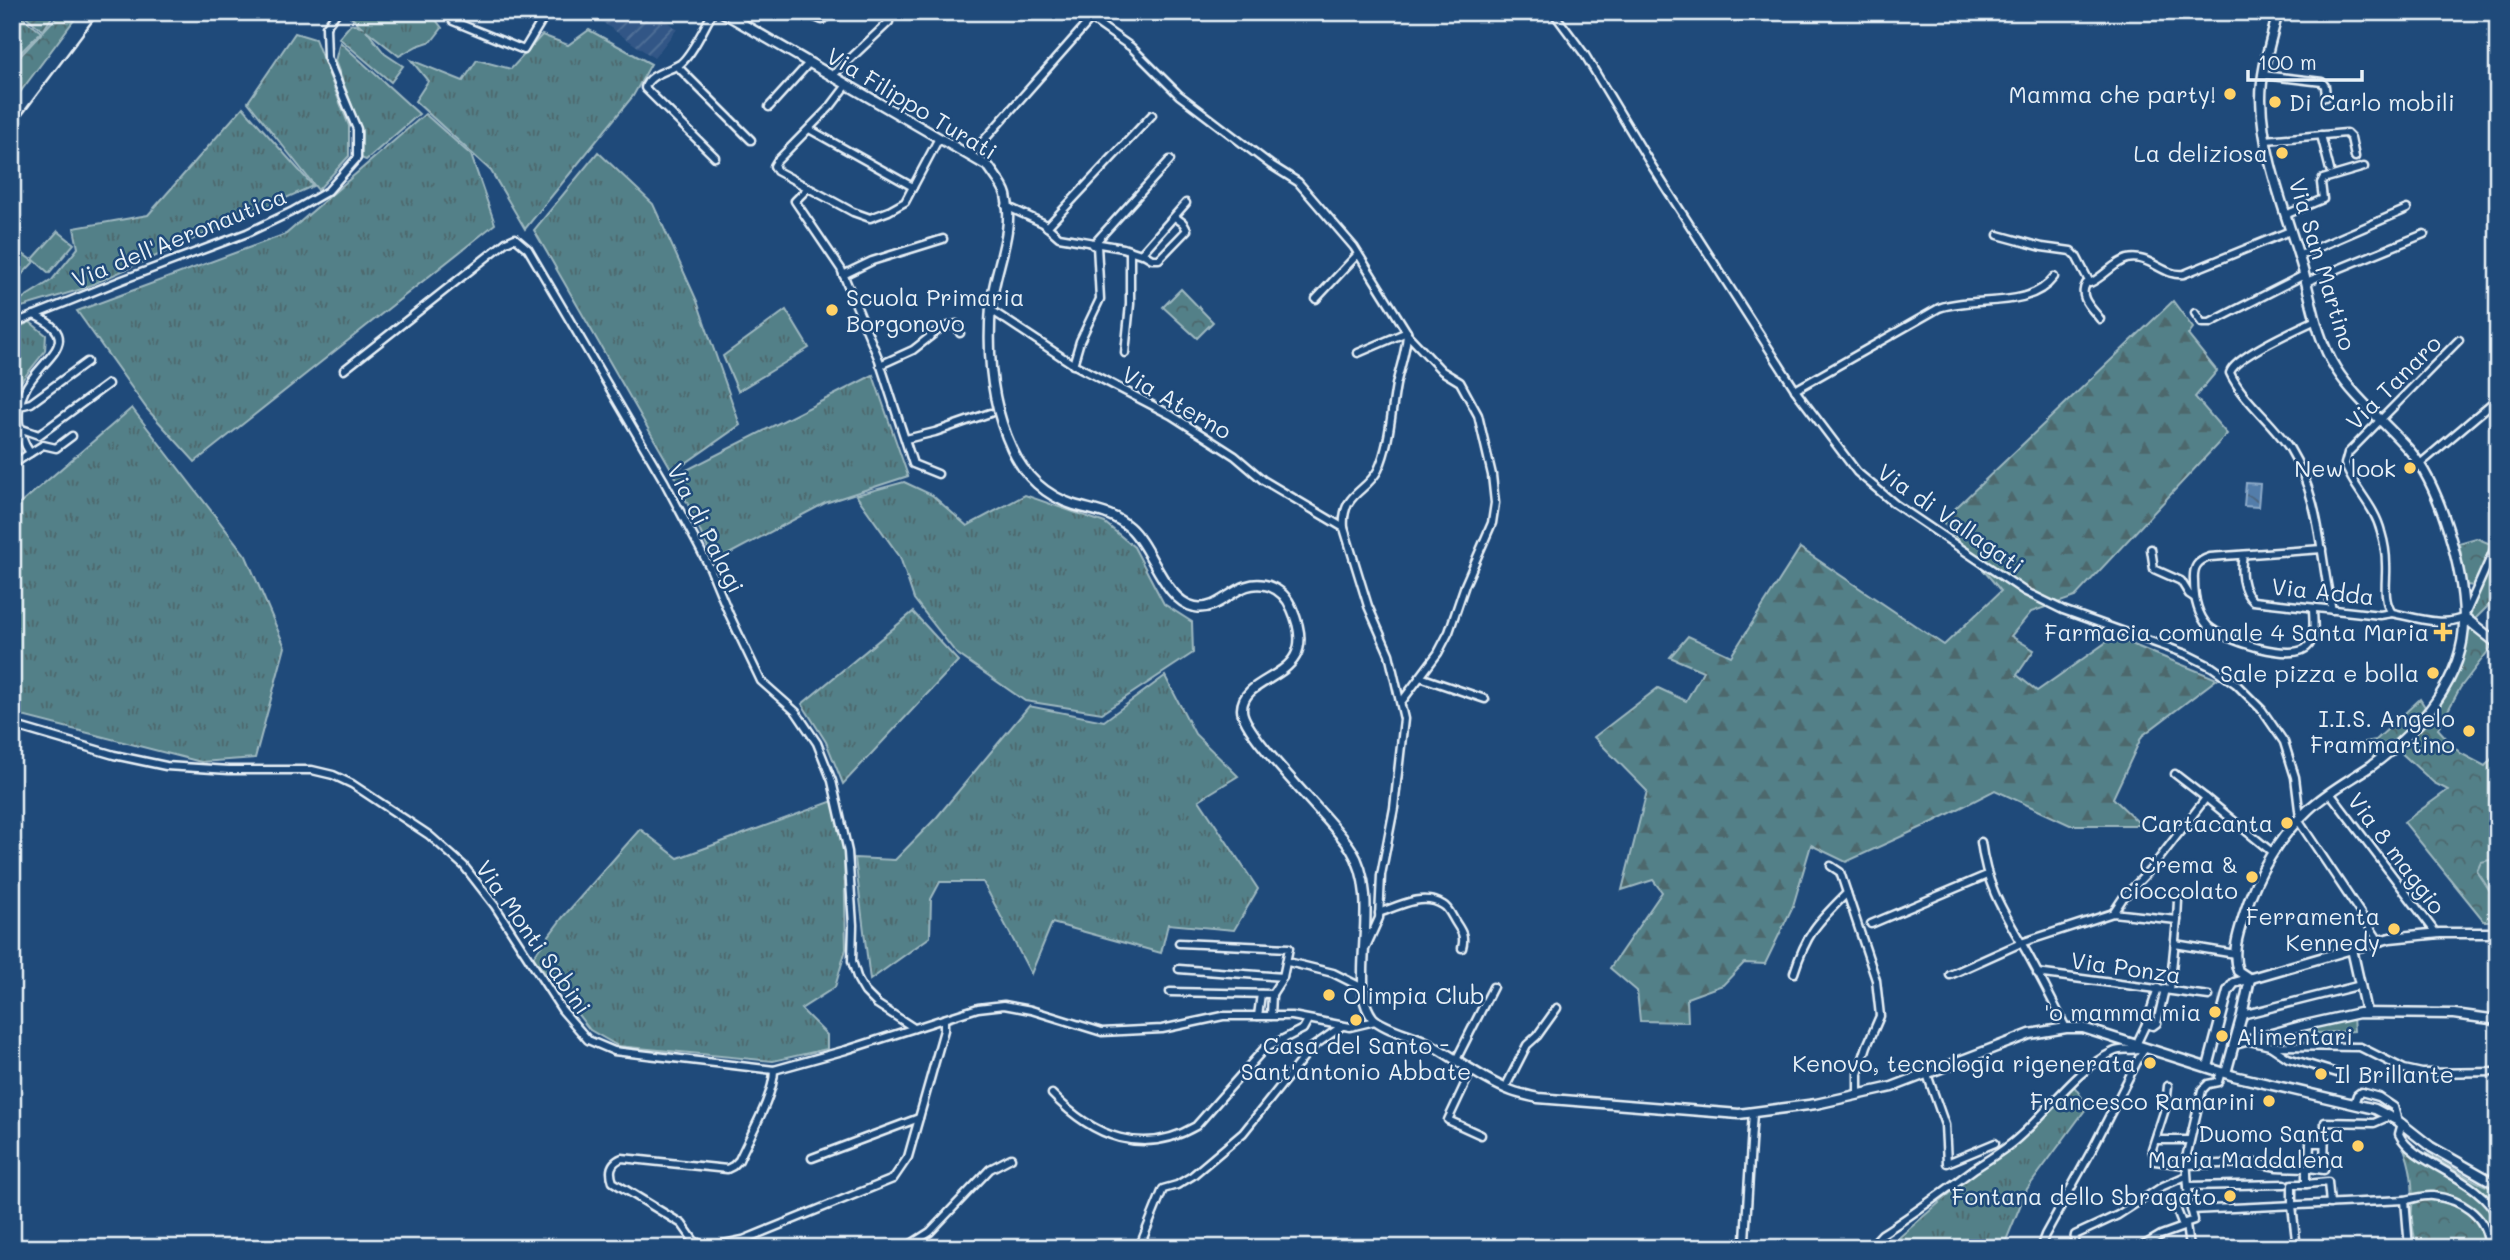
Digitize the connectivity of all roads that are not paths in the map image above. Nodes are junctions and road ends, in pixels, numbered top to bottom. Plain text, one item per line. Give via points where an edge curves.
1 (337, 12) edge
2 (547, 12) edge
3 (713, 12) edge
4 (722, 12) edge
5 (802, 12) edge
6 (833, 12) edge
7 (1081, 12) edge
8 (1553, 12) edge
9 (2278, 12) edge
10 (1091, 19) junction
11 (453, 21) dead end
12 (889, 22) dead end
13 (808, 63) junction
14 (677, 66) junction
15 (2263, 75) junction
16 (832, 76) junction
17 (847, 85) junction
18 (2326, 97) dead end
19 (769, 107) dead end
20 (1152, 115) dead end
21 (809, 129) junction
22 (2321, 135) junction
23 (939, 138) junction
24 (751, 140) dead end
25 (2266, 141) junction
26 (970, 156) junction
27 (715, 157) dead end
28 (2356, 157) dead end
29 (1170, 160) dead end
30 (2364, 167) dead end
31 (2330, 170) dead end
32 (913, 187) junction
33 (808, 188) junction
34 (1186, 204) dead end
35 (1006, 206) junction
36 (2407, 209) dead end
37 (2285, 215) junction
38 (1175, 216) junction
39 (1047, 227) junction
40 (2290, 231) junction
41 (2424, 234) dead end
42 (1998, 235) dead end
43 (943, 239) dead end
44 (1095, 245) junction
45 (1130, 251) junction
46 (1142, 253) junction
47 (1358, 254) junction
48 (2298, 257) junction
49 (843, 275) junction
50 (2054, 277) dead end
51 (2305, 278) junction
52 (2088, 284) junction
53 (2077, 289) dead end
54 (1316, 299) dead end
55 (57, 306) junction
56 (991, 310) junction
57 (2195, 313) dead end
58 (34, 315) junction
59 (2100, 319) dead end
60 (2316, 320) junction
61 (51, 323) junction
62 (12, 324) edge
63 (960, 333) dead end
64 (1407, 333) junction
65 (2459, 340) dead end
66 (1125, 353) dead end
67 (1358, 353) dead end
68 (87, 362) dead end
69 (880, 365) junction
70 (1073, 365) junction
71 (344, 370) dead end
72 (108, 384) dead end
73 (1795, 390) junction
74 (2498, 398) edge
75 (20, 406) junction
76 (990, 413) dead end
77 (2381, 420) junction
78 (19, 429) junction
79 (72, 436) dead end
80 (906, 439) junction
81 (30, 453) junction
82 (2420, 464) junction
83 (12, 465) edge
84 (938, 474) dead end
85 (1344, 528) junction
86 (2498, 541) edge
87 (2151, 549) dead end
88 (2322, 549) junction
89 (2243, 555) junction
90 (2195, 598) junction
91 (2313, 608) junction
92 (2332, 610) junction
93 (2392, 613) junction
94 (2464, 617) junction
95 (2498, 644) edge
96 (1420, 677) junction
97 (1485, 699) dead end
98 (1402, 701) junction
99 (12, 725) edge
100 (2175, 774) dead end
101 (2330, 793) junction
102 (2207, 799) junction
103 (2299, 819) junction
104 (1981, 842) dead end
105 (2273, 853) junction
106 (1831, 866) dead end
107 (1987, 875) junction
108 (1847, 892) junction
109 (2178, 900) dead end
110 (1379, 913) junction
111 (2113, 913) junction
112 (2177, 920) junction
113 (1871, 924) dead end
114 (2435, 933) junction
115 (2498, 933) edge
116 (2379, 941) junction
117 (1179, 943) dead end
118 (2021, 943) junction
119 (2175, 944) junction
120 (1462, 948) dead end
121 (2352, 949) junction
122 (1363, 953) junction
123 (2235, 954) junction
124 (1288, 962) junction
125 (1179, 969) dead end
126 (1794, 973) dead end
127 (2037, 973) junction
128 (1950, 975) dead end
129 (1283, 976) junction
130 (2250, 979) junction
131 (2361, 985) junction
132 (1493, 987) dead end
133 (1363, 988) junction
134 (2164, 989) junction
135 (1170, 992) dead end
136 (1261, 994) junction
137 (1272, 994) junction
138 (2209, 996) tunnel mouth
139 (1558, 1008) dead end
140 (2366, 1012) junction
141 (2242, 1015) junction
142 (1258, 1017) junction
143 (1271, 1017) junction
144 (944, 1019) junction
145 (1308, 1020) junction
146 (2498, 1020) edge
147 (1375, 1021) junction
148 (1342, 1026) junction
149 (914, 1028) junction
150 (2066, 1028) junction
151 (2248, 1041) junction
152 (2235, 1044) junction
153 (2140, 1046) junction
154 (2270, 1046) junction
155 (1457, 1060) junction
156 (2208, 1067) junction
157 (1472, 1069) junction
158 (774, 1070) junction
159 (2498, 1072) edge
160 (2224, 1073) junction
161 (2337, 1073) dead end
162 (1927, 1074) junction
163 (2168, 1086) dead end
164 (1506, 1088) junction
165 (1052, 1094) dead end
166 (1858, 1095) junction
167 (2354, 1104) junction
168 (1753, 1112) junction
169 (919, 1118) junction
170 (2397, 1120) junction
171 (1481, 1135) dead end
172 (2157, 1140) junction
173 (2190, 1140) junction
174 (1994, 1143) dead end
175 (2324, 1143) junction
176 (812, 1158) dead end
177 (1011, 1158) dead end
178 (2186, 1165) junction
179 (2186, 1176) junction
180 (2290, 1184) junction
181 (2306, 1184) junction
182 (2498, 1185) edge
183 (2188, 1186) junction
184 (2405, 1200) junction
185 (2189, 1201) junction
186 (2330, 1204) junction
187 (2292, 1206) junction
188 (2191, 1210) junction
189 (2498, 1218) edge
190 (2185, 1224) junction
191 (2498, 1236) edge
192 (1745, 1240) dead end
193 (2488, 1245) edge
194 (905, 1248) edge
195 (1139, 1248) edge
196 (1869, 1248) edge
197 (2040, 1248) edge
198 (2073, 1248) edge
199 (2139, 1248) edge
200 (2189, 1248) edge
201 (2297, 1248) edge
202 (2409, 1248) edge

1 - 55 street, Via dell'Aeronautica via 326,27 327,57 357,129 357,158 328,191 247,233
2 - 11 street via 524,50
3 - 14 street
4 - 13 main road, Via Filippo Turati
5 - 6 street, Via Filippo Turati via 822,20
7 - 10 street
8 - 73 street, Via di Vallagati via 1585,55
9 - 15 main road, Via San Martino
10 - 26 street
10 - 47 street via 1131,47 1179,94 1298,183
12 - 16 street
13 - 16 main road, Via Filippo Turati
13 - 19 street
14 - 24 street
14 - 27 street via 646,82 645,88
15 - 18 street via 2322,82
15 - 25 main road, Via San Martino
16 - 17 main road, Via Filippo Turati
17 - 21 street
17 - 23 main road, Via Filippo Turati
20 - 39 street
21 - 32 street
21 - 33 street via 774,166
22 - 25 street
22 - 28 street via 2348,134
22 - 31 street
23 - 26 main road, Via Filippo Turati
23 - 32 street
25 - 37 main road, Via San Martino
26 - 35 main road, Via Filippo Turati via 989,167 1006,194
29 - 44 street
30 - 37 street via 2323,179 2323,199
32 - 33 street via 905,202 870,218
33 - 49 street via 795,201
34 - 38 street
35 - 39 street
35 - 56 main road, Via Filippo Turati via 1007,231
36 - 48 street
37 - 40 main road, Via San Martino
38 - 46 street
38 - 46 street via 1187,230 1159,259
39 - 44 street via 1059,237
40 - 48 main road, Via San Martino
40 - 52 street via 2182,274 2134,258
41 - 51 street
42 - 52 street via 2071,251
43 - 49 street
44 - 45 street
44 - 70 street via 1100,299
45 - 46 street
45 - 66 street
47 - 54 street
47 - 64 street
48 - 51 main road, Via San Martino
49 - 69 street
50 - 73 street via 2030,295 1939,308
51 - 57 street via 2210,323 2202,323
51 - 60 main road, Via San Martino
52 - 53 street
52 - 59 street via 2083,297
55 - 58 street, Via dell'Aeronautica
55 - 61 street
56 - 70 street, Via Aterno
56 - 122 main road, Via Filippo Turati via 993,390 1011,447 1034,481 1056,497 1125,523 1146,547 1170,588 1190,605 1212,605 1248,585 1277,590 1289,602 1298,652 1290,664 1252,692 1242,713 1261,743 1352,851 1366,903
58 - 61 street
58 - 62 street, Via dell'Aeronautica
60 - 77 main road, Via San Martino via 2338,372
60 - 88 street via 2265,345 2232,366 2230,373 2295,459 2318,519
61 - 75 street via 59,334 57,350 26,388
63 - 69 street via 956,324 948,325 913,350
64 - 67 street
64 - 85 street via 1385,449 1374,477 1353,496 1343,517
64 - 96 street via 1442,371 1460,382 1469,397 1478,415 1495,499 1493,519 1453,623
65 - 77 street, Via Tanaro
68 - 75 street via 31,403
69 - 80 street
70 - 85 street, Via Aterno via 1171,415 1236,456 1264,480
71 - 149 street, Via di Palagi via 506,242 515,238 528,249 664,481 761,681 796,712 817,743 832,781 848,852 852,961 858,980 877,1004
72 - 78 street via 39,435
73 - 103 street, Via di Vallagati via 1869,485 2002,577 2063,610 2186,654 2235,684 2262,710 2284,742 2295,777
74 - 82 street
75 - 78 street
76 - 80 street
77 - 82 main road, Via San Martino
77 - 93 street, Via Tanaro via 2344,462 2381,528
78 - 81 street
79 - 81 street via 56,448 43,445
80 - 84 street via 913,464
81 - 83 street
82 - 94 main road, Via San Martino via 2453,546
85 - 98 street
86 - 94 street
87 - 90 street via 2154,569 2181,581
88 - 89 street, Via Adda
88 - 92 street
89 - 90 street via 2199,562 2194,573
89 - 91 street, Via Adda via 2243,583 2253,601
90 - 91 street via 2203,618 2221,635 2286,653 2310,644
91 - 92 street, Via Adda
92 - 93 street, Via Adda
93 - 94 street via 2443,622
94 - 95 main road
94 - 101 main road, Via San Martino via 2455,667 2440,696 2401,741
96 - 97 street
96 - 98 street
98 - 110 street via 1403,745 1381,874
99 - 158 street, Via Monti Sabini via 166,766 306,770 333,775 376,798 457,859 488,896 562,1010 591,1042 614,1051
100 - 102 street
101 - 103 main road, Via San Martino
101 - 114 street, Via 8 maggio
102 - 105 street
102 - 111 street
103 - 105 main road, Via San Martino
103 - 116 street
104 - 107 street
105 - 123 main road, Via San Martino via 2250,895
106 - 108 street via 1840,872
107 - 113 street
107 - 118 street via 2000,909
108 - 126 street via 1816,923
108 - 166 street via 1876,980 1880,1017 1858,1074
109 - 112 street
110 - 120 street via 1414,900 1445,905 1462,932
110 - 122 street
111 - 112 street
111 - 118 street
112 - 119 street
114 - 115 main road
114 - 116 main road
116 - 121 main road
117 - 124 street via 1289,948
118 - 127 street
118 - 128 street
119 - 123 street
119 - 134 street
121 - 130 main road
121 - 131 main road
122 - 133 main road
123 - 130 main road via 2238,971
124 - 129 street
124 - 133 street via 1333,973
125 - 129 street
127 - 134 street, Via Ponza
127 - 150 street
129 - 137 street
130 - 141 main road
130 - 156 main road via 2231,985 2222,998
131 - 140 main road
131 - 141 street
132 - 155 street
133 - 147 main road via 1363,1002
134 - 138 street, Via Ponza
134 - 153 street
135 - 136 street
136 - 137 street
136 - 142 street
137 - 143 street
139 - 164 street via 1527,1045
140 - 146 main road via 2464,1014
140 - 151 main road
141 - 152 main road
142 - 143 street, Via Monti Sabini
142 - 144 street, Via Monti Sabini via 1102,1032 1004,1005
143 - 145 street, Via Monti Sabini
144 - 149 street, Via Monti Sabini
144 - 169 street
145 - 148 street, Via Monti Sabini
145 - 165 street via 1303,1029 1264,1049 1196,1126 1167,1138 1122,1140 1085,1121
147 - 148 street, Via Monti Sabini
147 - 155 main road
148 - 195 street via 1311,1048 1253,1124 1192,1175 1163,1189
149 - 158 street, Via Monti Sabini
150 - 153 main road via 2094,1030
150 - 162 main road via 2030,1034
151 - 152 main road
151 - 154 street
152 - 160 main road
153 - 156 main road via 2163,1059
153 - 196 street via 2113,1052 2097,1062 2014,1142 1882,1234
153 - 197 street
154 - 159 street via 2366,1049 2418,1072
154 - 161 street via 2288,1058
155 - 157 main road
156 - 160 main road
157 - 164 main road
157 - 171 street via 1448,1120
158 - 169 street via 766,1100 733,1166 622,1158 611,1166 613,1182 682,1224 694,1241 730,1244 892,1179 908,1157
160 - 167 main road
160 - 173 street via 2218,1082 2203,1088
162 - 166 main road
162 - 174 street via 1945,1125 1947,1163
163 - 172 street
164 - 168 main road via 1538,1098
166 - 168 main road
167 - 170 main road
167 - 170 street via 2361,1092 2379,1097 2394,1107
168 - 192 street
169 - 176 street
170 - 175 street via 2325,1122
170 - 182 main road via 2431,1147
170 - 189 street via 2408,1147 2482,1194
172 - 173 street
172 - 178 street via 2152,1149 2155,1161
173 - 178 street
175 - 175 street via 2310,1143 2309,1168 2324,1170
177 - 194 street via 990,1169 930,1232
178 - 179 street
178 - 181 street via 2256,1163 2306,1168
179 - 183 street
179 - 198 street via 2076,1235
180 - 181 street
180 - 183 street
180 - 187 street
181 - 186 street via 2328,1182
183 - 185 street
184 - 186 street
184 - 193 street via 2432,1196 2474,1212 2487,1229
184 - 202 street
185 - 188 street
185 - 190 street via 2175,1205
186 - 187 street
187 - 188 street
187 - 201 street
188 - 190 street via 2194,1220
190 - 199 street
190 - 200 street
191 - 193 street

